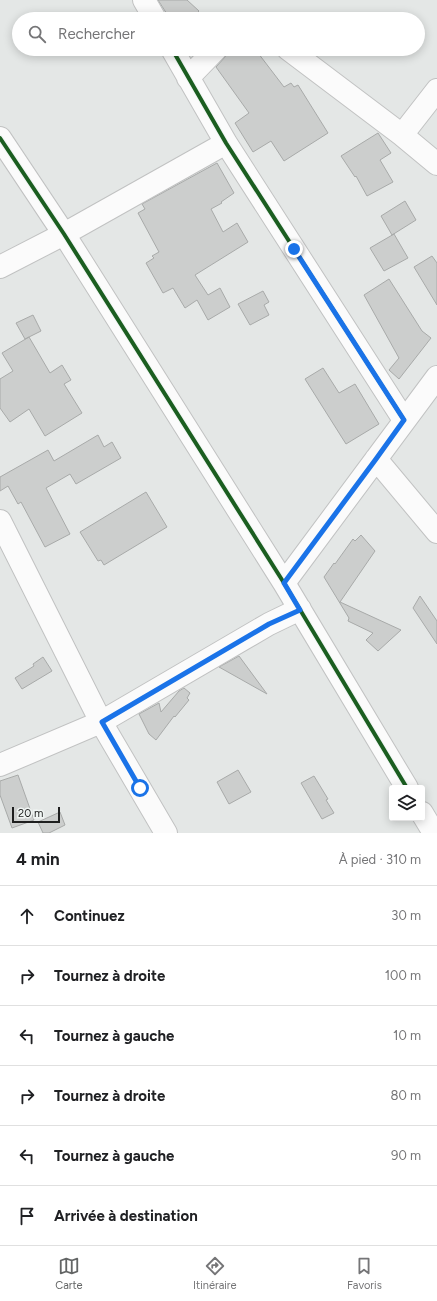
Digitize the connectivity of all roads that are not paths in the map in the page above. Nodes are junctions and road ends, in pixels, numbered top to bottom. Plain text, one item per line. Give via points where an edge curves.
1 (144, 0) edge
2 (151, 12) edge
3 (176, 56) edge
4 (209, 56) edge
5 (297, 56) edge
6 (188, 78) junction
7 (437, 90) edge
8 (402, 135) junction
9 (0, 138) edge
10 (226, 143) junction
11 (437, 164) edge
12 (64, 234) junction
13 (0, 267) edge
14 (437, 377) edge
15 (404, 420) junction
16 (376, 459) junction
17 (0, 521) edge
18 (437, 532) edge
19 (284, 583) junction
20 (300, 610) junction
21 (102, 722) junction
22 (0, 765) edge
23 (405, 785) edge
24 (425, 819) edge
25 (166, 833) edge
26 (434, 833) edge

1 - 2 street
3 - 6 street
4 - 6 street
5 - 8 street
6 - 10 street
7 - 8 street
8 - 11 street
9 - 12 street
10 - 12 street
10 - 15 street
12 - 13 street
12 - 19 street
14 - 15 street
15 - 16 street
16 - 18 street
16 - 19 street
17 - 21 street
19 - 20 street
20 - 21 street via 269,624
20 - 23 street
21 - 22 street
21 - 25 street
24 - 26 street

